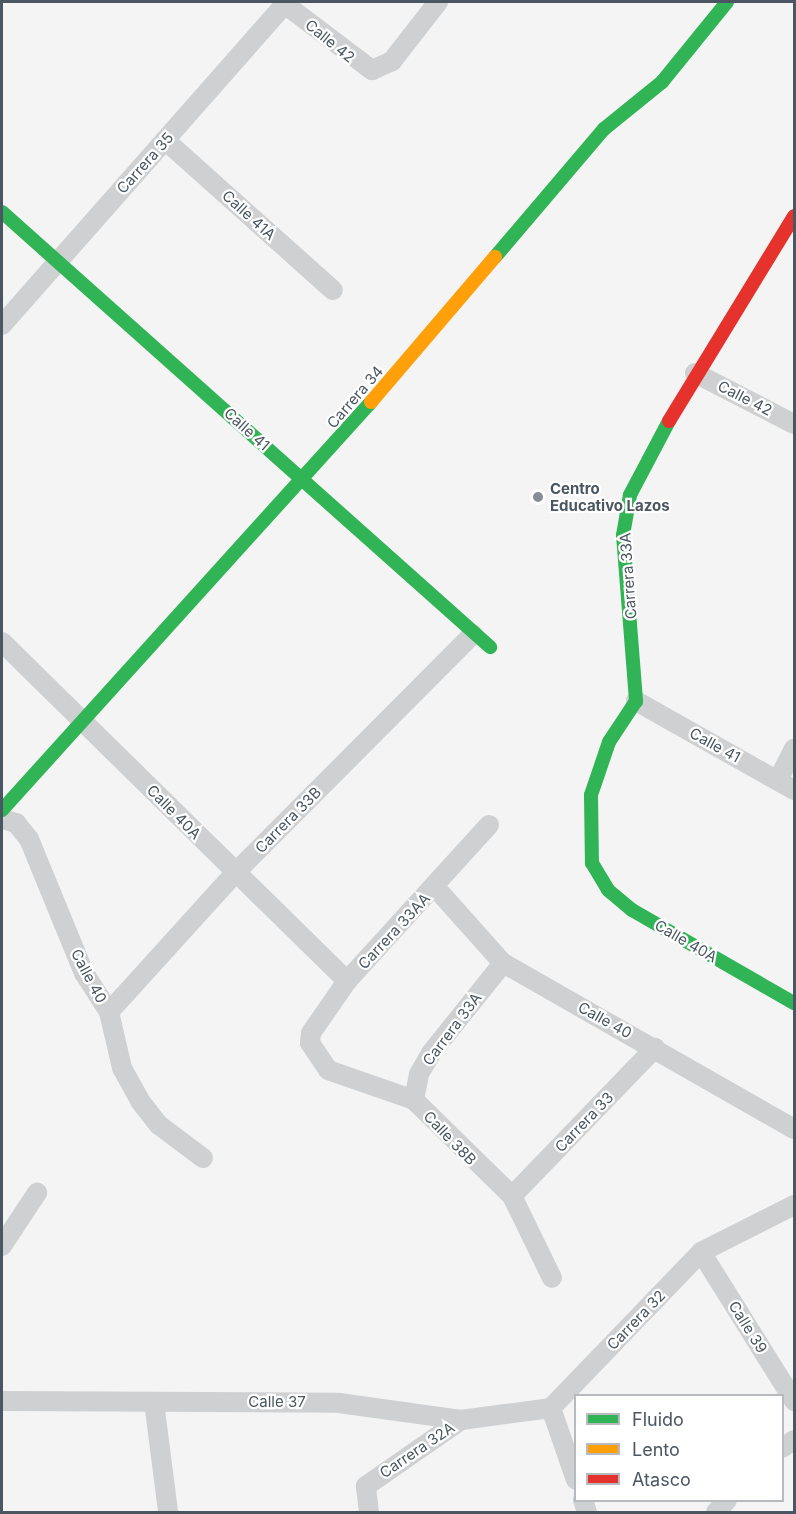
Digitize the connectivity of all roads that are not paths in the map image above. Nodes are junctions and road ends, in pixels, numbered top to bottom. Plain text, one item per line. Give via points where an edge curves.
1 (285, 2) edge
2 (438, 2) edge
3 (727, 2) edge
4 (165, 140) junction
5 (2, 212) edge
6 (795, 216) edge
7 (58, 261) junction
8 (333, 290) dead end
9 (2, 325) edge
10 (695, 373) junction
11 (795, 424) edge
12 (305, 480) junction
13 (473, 634) junction
14 (2, 642) edge
15 (490, 648) dead end
16 (636, 701) junction
17 (82, 720) junction
18 (795, 749) edge
19 (786, 785) edge
20 (2, 810) edge
21 (2, 819) edge
22 (489, 825) dead end
23 (236, 873) junction
24 (435, 887) junction
25 (503, 963) junction
26 (347, 981) junction
27 (795, 1003) edge
28 (109, 1012) junction
29 (310, 1043) joint
30 (655, 1048) junction
31 (414, 1100) junction
32 (795, 1129) edge
33 (203, 1158) dead end
34 (37, 1193) dead end
35 (512, 1196) junction
36 (795, 1205) edge
37 (2, 1246) edge
38 (701, 1252) junction
39 (552, 1278) dead end
40 (2, 1401) edge
41 (795, 1401) edge
42 (154, 1402) junction
43 (552, 1408) junction
44 (461, 1420) junction
45 (574, 1474) edge
46 (168, 1512) edge
47 (369, 1512) edge

1 - 2 street, Calle 42 via 363,68 382,70
1 - 4 street, Carrera 35
3 - 12 street, Carrera 34 via 662,82 604,129
4 - 7 street, Carrera 35
4 - 8 street, Calle 41A
5 - 7 street, Calle 41
6 - 10 street, Carrera 33A
7 - 9 street, Carrera 35
7 - 12 street, Calle 41
10 - 11 street, Calle 42
10 - 16 street, Carrera 33A via 630,495 623,535
12 - 13 street, Calle 41
12 - 17 street, Carrera 34
13 - 15 street, Calle 41
13 - 23 street, Carrera 33B
14 - 17 street, Calle 40A
16 - 19 street, Calle 41
16 - 27 street, Calle 40A via 609,742 591,795 592,863 608,890 632,910
17 - 20 street, Carrera 34
17 - 23 street, Calle 40A
18 - 19 street
21 - 28 street, Calle 40 via 16,823 29,839 84,973
22 - 24 street, Carrera 33AA
23 - 26 street, Calle 40A
23 - 28 street, Carrera 33B
24 - 25 street, Calle 40
24 - 26 street, Carrera 33AA
25 - 30 street, Calle 40
25 - 31 street, Carrera 33A via 431,1053 419,1074
26 - 29 street, Carrera 33AA via 311,1033
28 - 33 street, Calle 40 via 122,1068 140,1101 159,1125
29 - 31 street, Calle 38B via 328,1070
30 - 32 street, Calle 40
30 - 35 street, Carrera 33
31 - 35 street, Calle 38B
34 - 37 street
35 - 39 street, Calle 38B
36 - 38 street, Carrera 32
38 - 41 street, Calle 39
38 - 43 street, Carrera 32
40 - 42 street, Calle 37
42 - 44 street, Calle 37 via 339,1403
42 - 46 street
43 - 44 street, Calle 37
43 - 45 street
44 - 47 street, Carrera 32A via 366,1486

